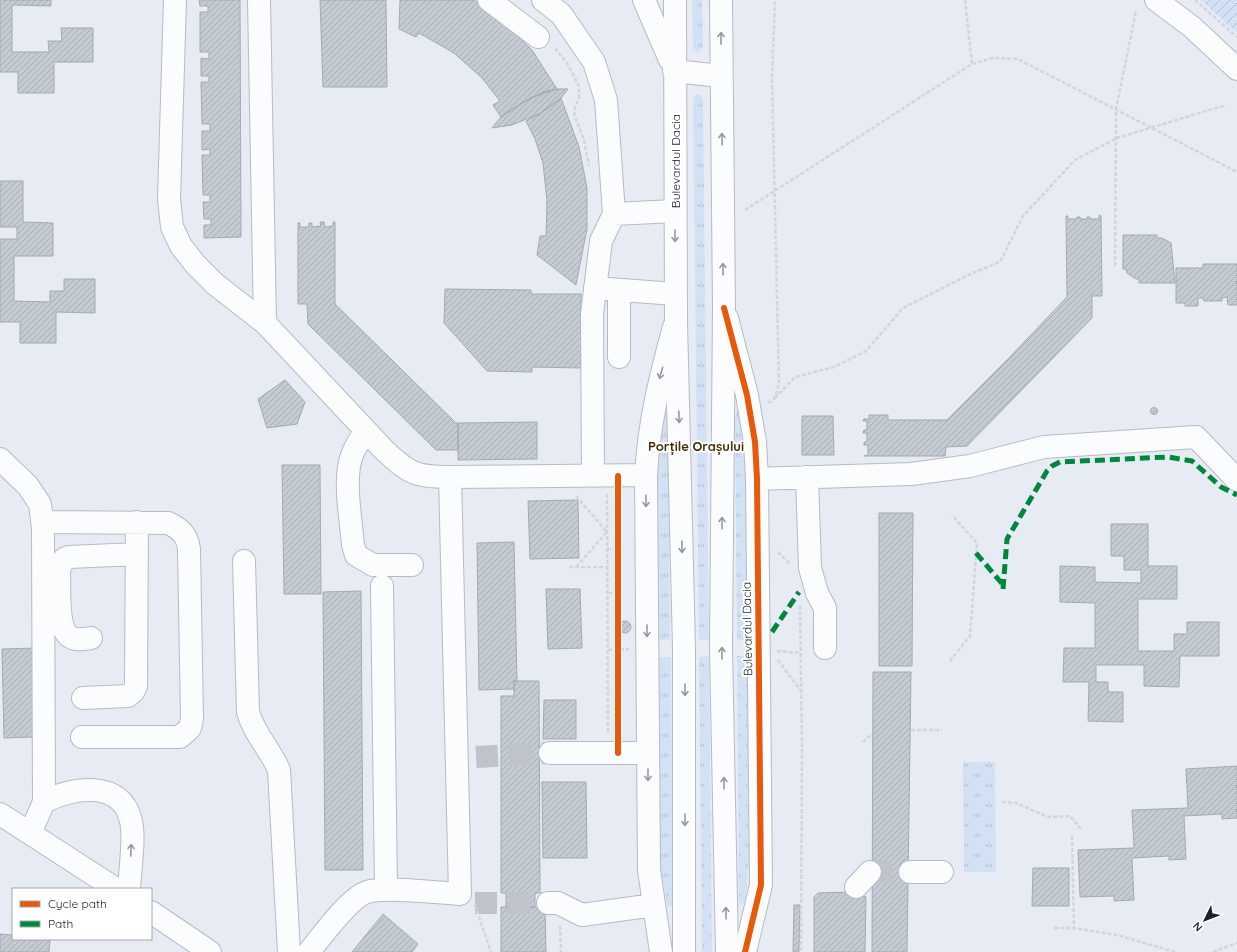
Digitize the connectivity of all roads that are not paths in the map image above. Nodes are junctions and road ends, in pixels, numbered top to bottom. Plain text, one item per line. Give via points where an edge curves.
1 (175, 0) edge
2 (260, 0) edge
3 (489, 0) edge
4 (543, 0) edge
5 (644, 0) edge
6 (675, 0) edge
7 (721, 0) edge
8 (1156, 0) edge
9 (538, 37) road end
10 (1237, 69) edge
11 (674, 71) junction
12 (721, 76) junction
13 (675, 211) junction
14 (614, 214) junction
15 (595, 288) junction
16 (619, 290) junction
17 (675, 294) junction
18 (724, 308) junction
19 (676, 322) junction
20 (265, 323) junction
21 (620, 357) dead end
22 (366, 431) junction
23 (0, 459) edge
24 (646, 475) junction
25 (600, 476) junction
26 (450, 477) junction
27 (807, 477) junction
28 (757, 479) junction
29 (1237, 480) edge
30 (43, 522) junction
31 (137, 522) junction
32 (137, 554) junction
33 (244, 561) dead end
34 (412, 566) dead end
35 (382, 586) dead end
36 (91, 638) dead end
37 (825, 648) dead end
38 (83, 698) dead end
39 (82, 737) dead end
40 (550, 753) tunnel mouth
41 (648, 753) junction
42 (44, 802) junction
43 (0, 814) edge
44 (30, 833) junction
45 (910, 872) tunnel mouth
46 (942, 872) dead end
47 (114, 888) edge
48 (129, 888) edge
49 (386, 890) junction
50 (548, 904) tunnel mouth
51 (654, 905) junction
52 (152, 913) edge
53 (210, 952) edge
54 (289, 952) edge
55 (309, 952) edge
56 (662, 952) edge
57 (684, 952) edge
58 (727, 952) edge
59 (745, 952) edge

1 - 20 main road via 169,199 172,227 181,246 195,264 215,284
2 - 20 main road
3 - 9 main road
4 - 14 main road via 561,14 594,62 606,100
5 - 11 main road
6 - 11 main road, Bulevardul Dacia
12 -> 7 main road, Bulevardul Dacia
8 - 10 main road via 1192,27
11 - 12 main road
11 - 13 main road, Bulevardul Dacia
18 -> 12 main road, Bulevardul Dacia
13 - 14 main road
13 -> 17 main road, Bulevardul Dacia
14 - 15 main road via 601,241
15 - 16 main road
15 - 25 main road via 592,314
16 - 17 main road
16 - 21 main road
17 - 19 main road, Bulevardul Dacia
18 - 28 main road, Bulevardul Dacia via 747,395 755,442
58 -> 18 main road, Bulevardul Dacia via 722,648
19 -> 24 main road, Bulevardul Dacia via 657,387 648,442
19 -> 57 main road, Bulevardul Dacia via 684,640
20 - 22 main road
22 - 26 main road via 405,470 428,477
22 - 34 main road via 352,455 348,480 356,555 373,565
23 - 30 main road via 28,486 40,504
24 - 25 main road
24 -> 41 main road, Bulevardul Dacia
25 - 26 main road
26 - 49 main road via 466,757 467,899
27 - 28 main road
27 - 29 main road via 911,474 970,466 1044,447 1196,438
27 - 37 main road via 810,568 817,593 825,608
28 - 59 main road, Bulevardul Dacia via 761,885
30 - 31 main road
30 - 42 main road
31 - 32 main road
31 - 39 main road via 168,523 178,527 188,540 192,720 190,728 180,737
32 - 36 main road via 69,557 61,563 59,569 63,627 69,637 74,639
32 - 38 main road via 136,686 128,696
33 - 54 main road via 248,712 252,726 274,757 279,770
35 - 49 main road
40 - 41 main road
41 -> 51 main road, Bulevardul Dacia via 650,870
42 - 44 main road
48 -> 42 main road via 131,822 121,800 110,794 79,789 56,795
43 - 44 main road
44 - 47 main road
45 - 46 main road
49 - 55 main road via 366,892 354,901
50 - 51 main road via 558,903 582,915
51 - 56 main road, Bulevardul Dacia
52 - 53 main road

